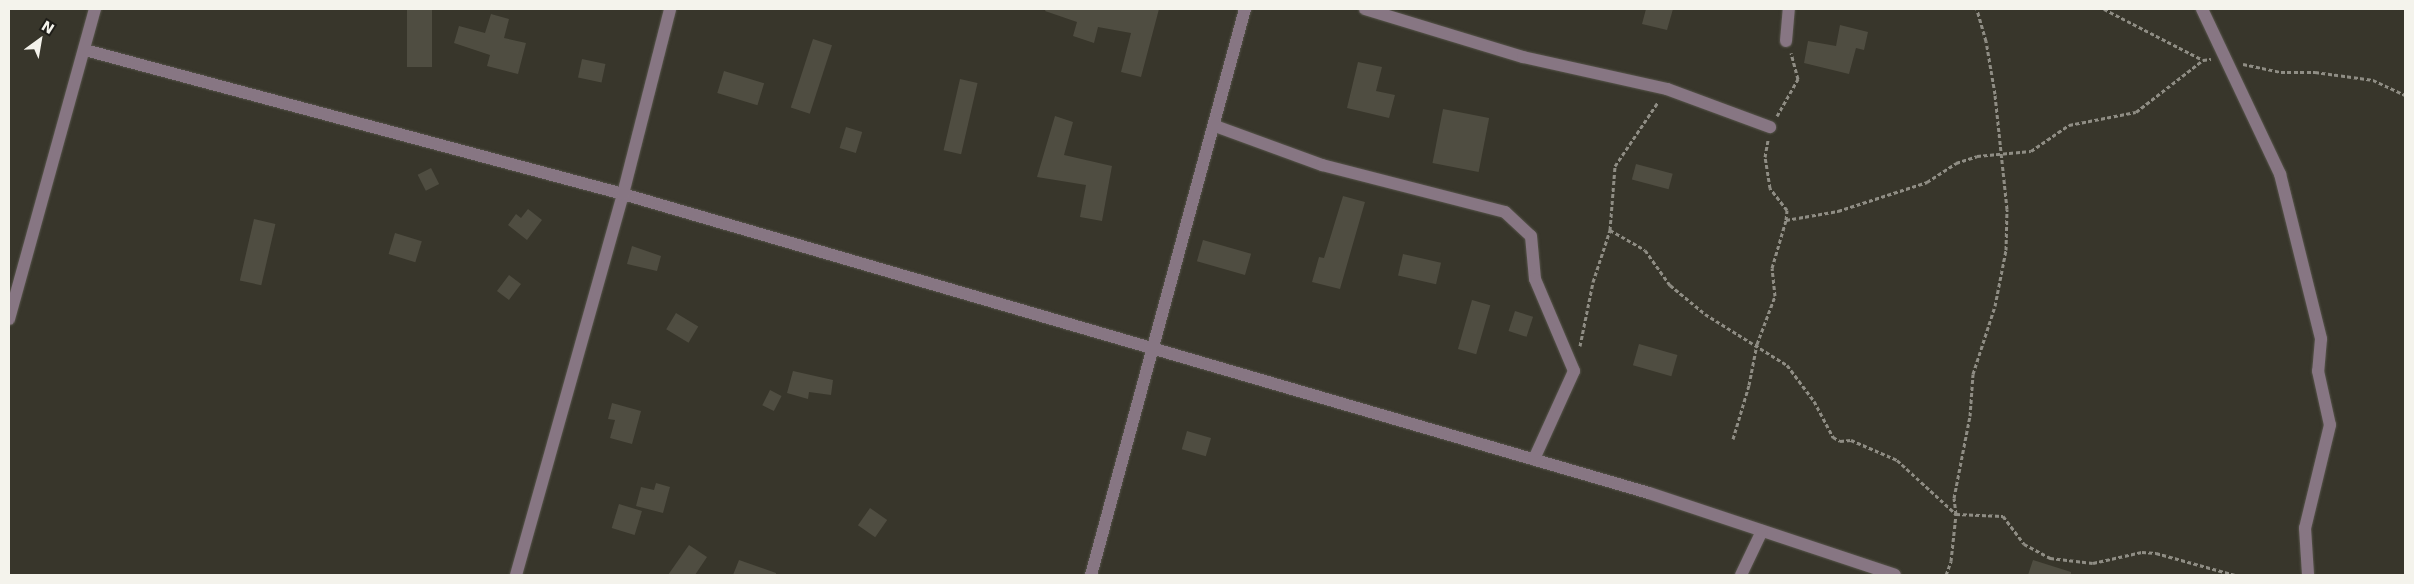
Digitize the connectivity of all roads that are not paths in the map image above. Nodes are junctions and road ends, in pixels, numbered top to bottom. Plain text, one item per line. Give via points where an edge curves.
1 (95, 9) edge
2 (670, 9) edge
3 (1245, 9) edge
4 (1365, 9) edge
5 (1789, 9) edge
6 (2202, 9) edge
7 (1786, 41) road end
8 (85, 50) junction
9 (1215, 126) junction
10 (1770, 127) road end
11 (623, 194) junction
12 (9, 319) edge
13 (1152, 348) junction
14 (1534, 459) junction
15 (1762, 531) junction
16 (516, 575) edge
17 (1091, 575) edge
18 (1741, 575) edge
19 (1895, 575) edge
20 (2308, 575) edge

1 - 8 street
2 - 11 street
3 - 9 street
4 - 10 street via 1523,57 1667,89
5 - 7 street
6 - 20 street via 2280,174 2321,339 2318,371 2330,425 2305,528
8 - 11 street
8 - 12 street
9 - 13 street
9 - 14 street via 1322,164 1505,212 1531,236 1535,279 1574,371
11 - 13 street
11 - 16 street
13 - 14 street
13 - 17 street
14 - 15 street
15 - 18 street
15 - 19 street

